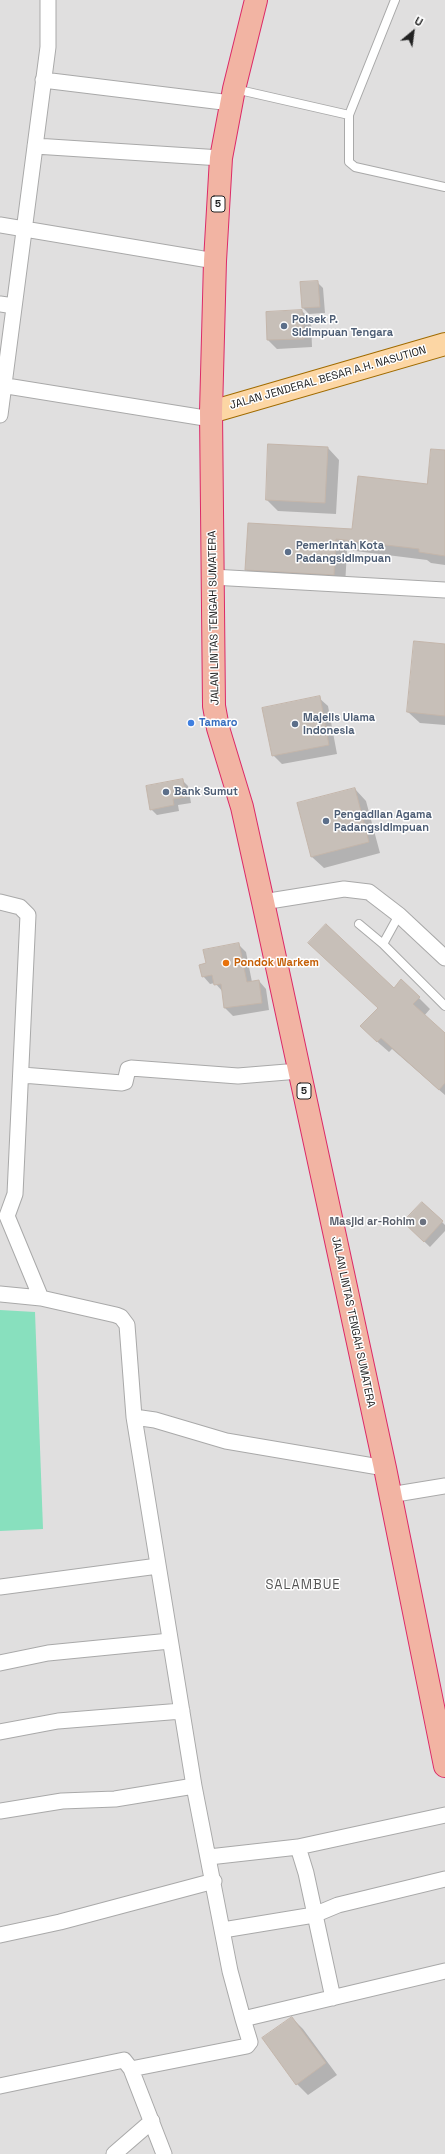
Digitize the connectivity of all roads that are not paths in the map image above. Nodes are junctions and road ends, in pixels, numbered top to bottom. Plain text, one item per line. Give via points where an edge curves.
1 (48, 0) edge
2 (256, 0) edge
3 (396, 0) edge
4 (44, 80) junction
5 (233, 96) junction
6 (349, 115) junction
7 (35, 146) junction
8 (221, 158) junction
9 (445, 187) edge
10 (0, 225) edge
11 (24, 229) junction
12 (215, 261) junction
13 (7, 305) edge
14 (445, 344) edge
15 (2, 385) edge
16 (0, 415) edge
17 (211, 416) junction
18 (212, 577) junction
19 (445, 590) edge
20 (0, 902) edge
21 (263, 902) junction
22 (399, 915) junction
23 (359, 924) dead end
24 (383, 944) junction
25 (445, 958) edge
26 (445, 1006) edge
27 (299, 1071) junction
28 (22, 1075) junction
29 (3, 1210) edge
30 (0, 1294) edge
31 (41, 1298) junction
32 (134, 1417) junction
33 (385, 1468) junction
34 (445, 1486) edge
35 (390, 1495) junction
36 (158, 1566) junction
37 (0, 1587) edge
38 (170, 1641) junction
39 (0, 1663) edge
40 (182, 1711) junction
41 (0, 1732) edge
42 (445, 1766) edge
43 (194, 1786) junction
44 (0, 1811) edge
45 (445, 1815) edge
46 (298, 1847) junction
47 (209, 1857) junction
48 (445, 1879) edge
49 (214, 1881) junction
50 (314, 1915) junction
51 (223, 1930) junction
52 (0, 1935) edge
53 (445, 1971) edge
54 (333, 1998) junction
55 (243, 2019) junction
56 (131, 2069) junction
57 (0, 2086) edge
58 (152, 2121) junction
59 (114, 2154) edge
60 (164, 2154) edge

1 - 4 street via 49,30
2 - 5 highway, JALAN LINTAS TENGAH SUMATERA / 5
3 - 6 lane
4 - 5 street
4 - 7 street
5 - 6 lane
5 - 8 highway, JALAN LINTAS TENGAH SUMATERA / 5
6 - 9 lane via 349,162 352,165
7 - 8 street
7 - 11 street
8 - 12 highway, JALAN LINTAS TENGAH SUMATERA / 5
10 - 11 street
11 - 12 street
11 - 13 street
12 - 17 highway, JALAN LINTAS TENGAH SUMATERA / 5
13 - 15 street
14 - 17 main road, JALAN JENDERAL BESAR A.H. NASUTION
15 - 16 street
15 - 17 street
17 - 18 highway, JALAN LINTAS TENGAH SUMATERA / 5
18 - 19 street
18 - 21 highway, JALAN LINTAS TENGAH SUMATERA / 5 via 214,706 218,728 242,807
20 - 28 street via 20,907 28,915
21 - 22 street via 344,889 369,892
21 - 27 highway, JALAN LINTAS TENGAH SUMATERA / 5
22 - 24 lane
22 - 25 street
23 - 24 lane
24 - 26 lane
27 - 28 street via 238,1076 131,1068 127,1071 125,1082 120,1084
27 - 33 highway, JALAN LINTAS TENGAH SUMATERA / 5
28 - 29 street via 15,1194
29 - 31 street
30 - 31 street
31 - 32 street via 116,1314 124,1320 130,1356
32 - 33 street via 155,1420 226,1441
32 - 36 street
33 - 35 highway, JALAN LINTAS TENGAH SUMATERA / 5
34 - 35 street
35 - 42 highway, JALAN LINTAS TENGAH SUMATERA / 5
36 - 37 street
36 - 38 street
38 - 39 street via 48,1653
38 - 40 street
40 - 41 street via 58,1721
40 - 43 street
43 - 44 street via 115,1799 62,1802
43 - 47 street
45 - 46 street
46 - 47 street
46 - 50 street
47 - 49 street
48 - 50 street via 338,1905
49 - 51 street
49 - 52 street via 67,1921
50 - 51 street
50 - 54 street
51 - 55 street via 232,1982
53 - 54 street
54 - 55 street
55 - 56 street via 250,2042 247,2046
56 - 57 street via 126,2061 121,2059
56 - 58 street
58 - 59 street
58 - 60 street

